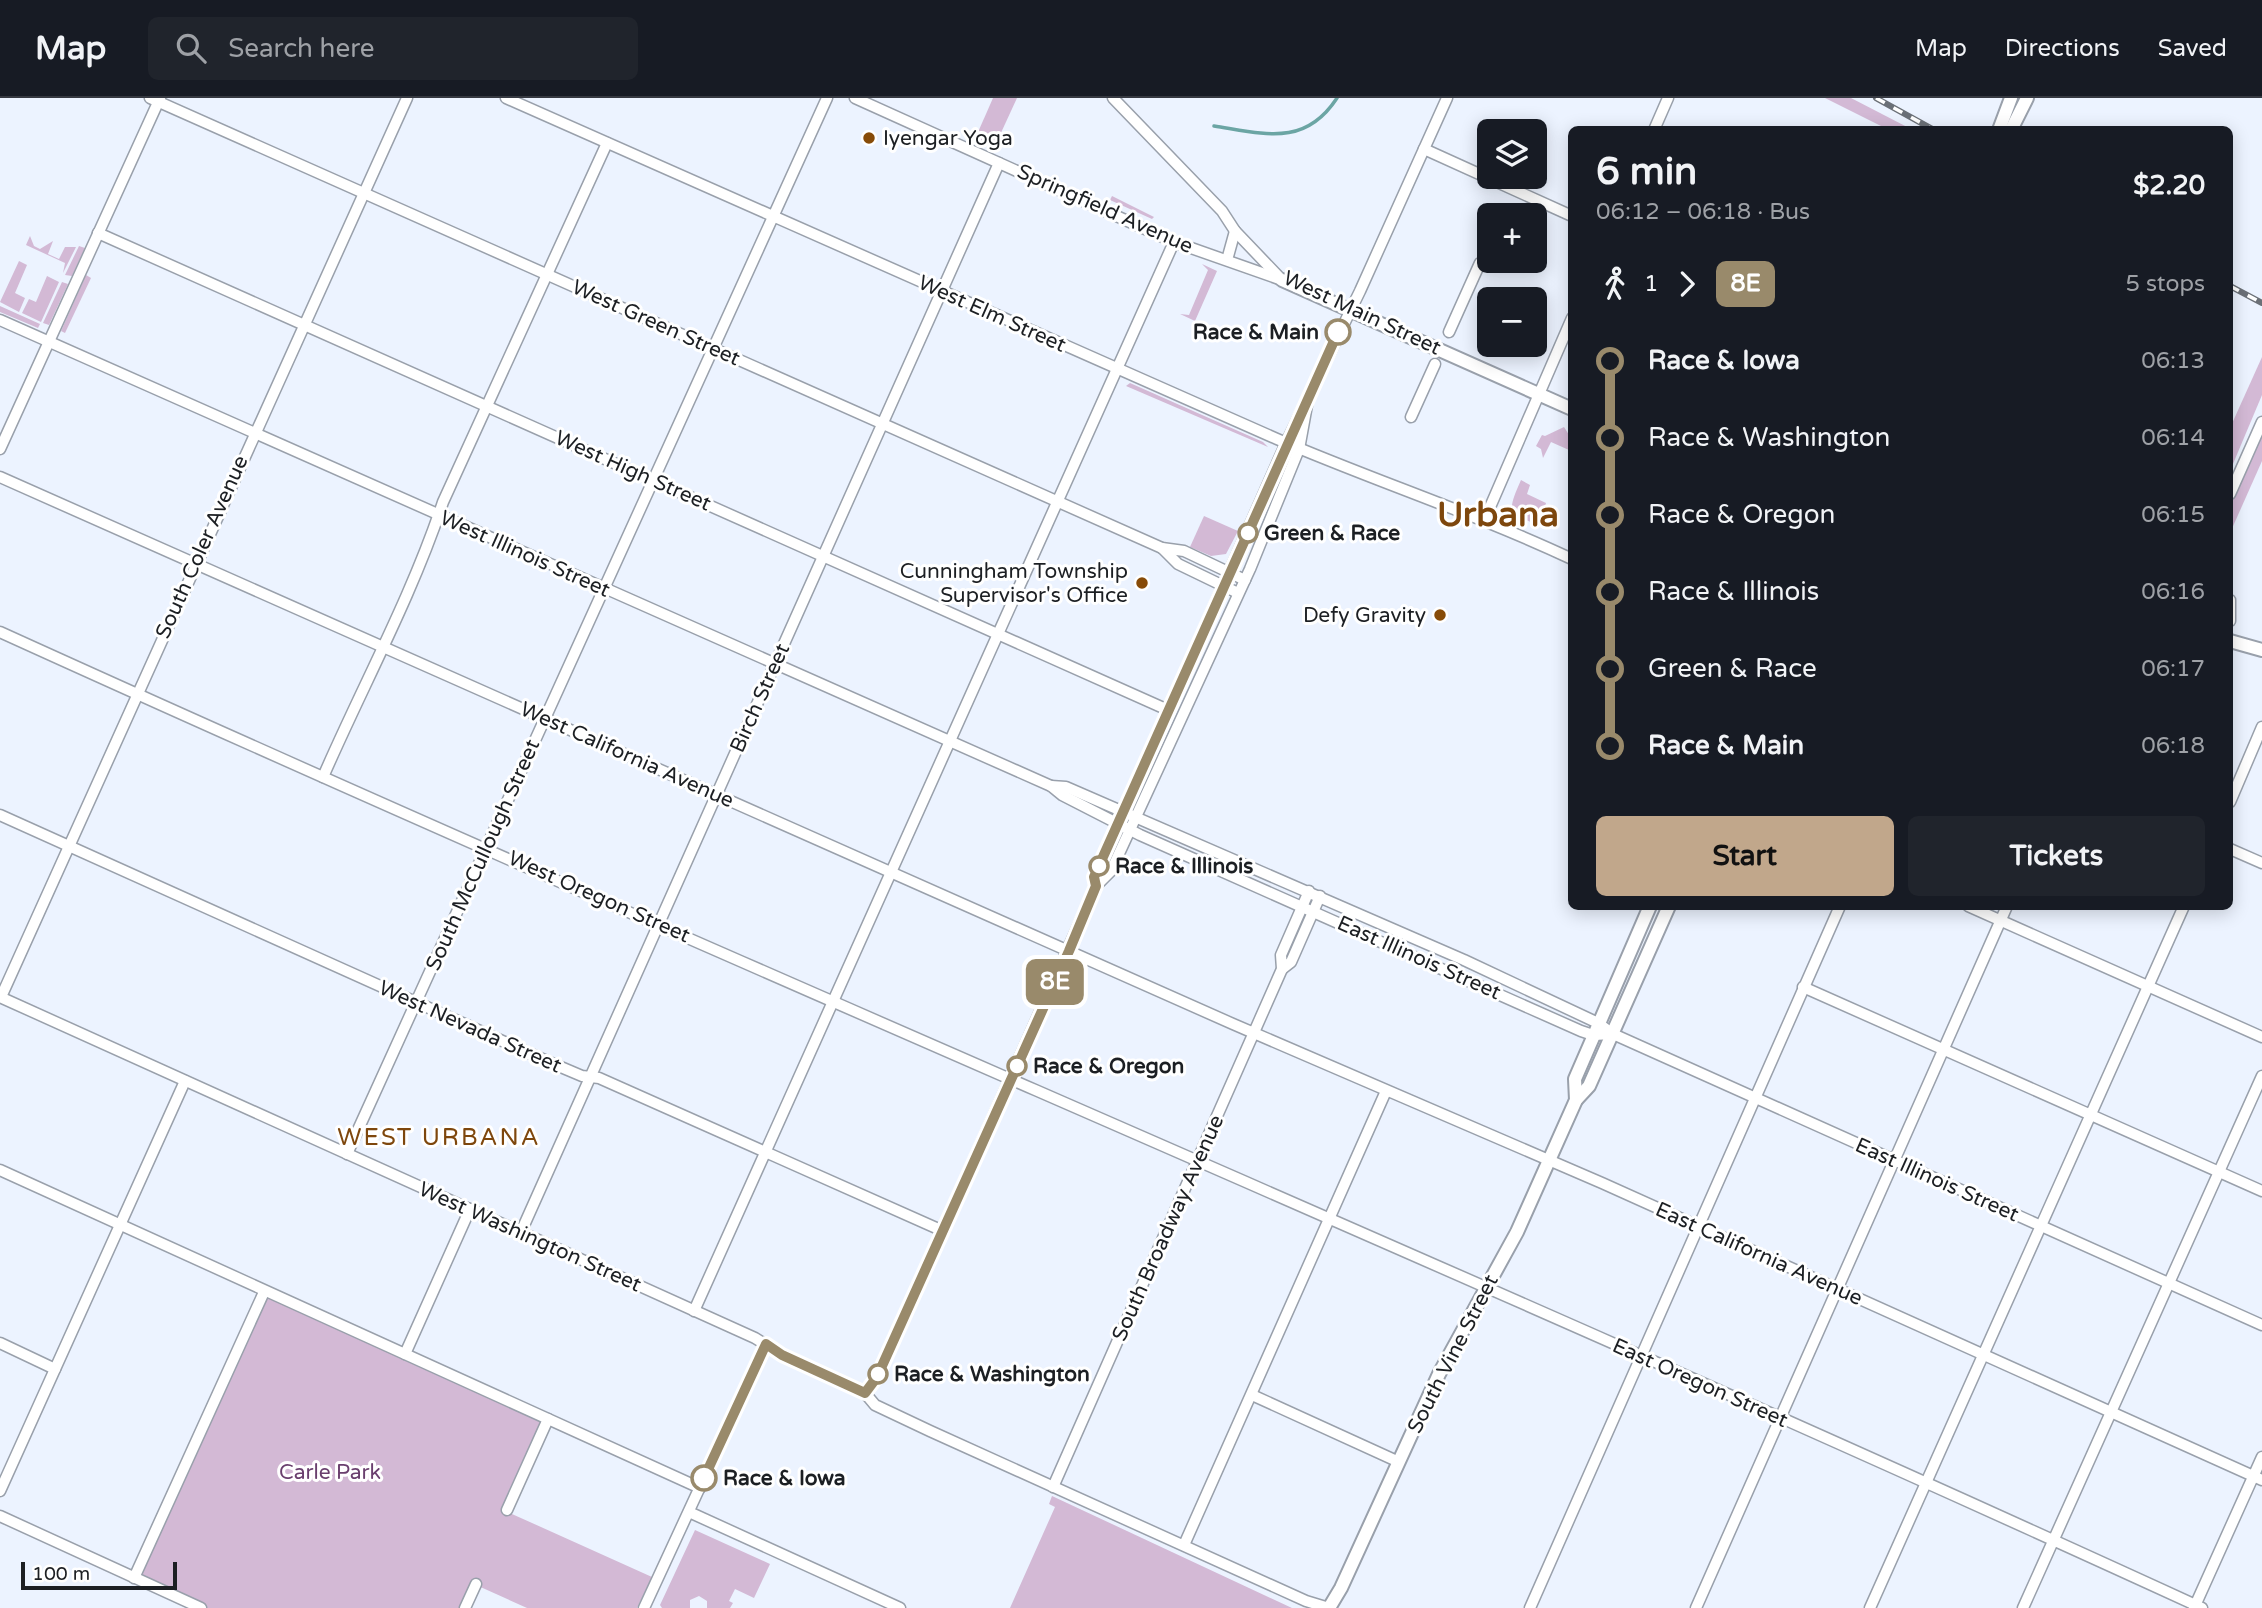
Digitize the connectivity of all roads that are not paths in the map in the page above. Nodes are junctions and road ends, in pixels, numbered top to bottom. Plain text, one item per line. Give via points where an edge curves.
1 (407, 98) edge
2 (506, 98) edge
3 (827, 98) edge
4 (855, 98) edge
5 (1113, 98) edge
6 (1447, 98) edge
7 (1668, 98) edge
8 (2011, 98) edge
9 (2026, 98) edge
10 (156, 99) edge
11 (1656, 126) edge
12 (2000, 126) edge
13 (2013, 126) edge
14 (607, 143) junction
15 (1424, 149) junction
16 (999, 163) junction
17 (363, 193) junction
18 (1568, 214) edge
19 (773, 217) junction
20 (1235, 230) junction
21 (98, 233) junction
22 (1174, 242) junction
23 (1227, 260) junction
24 (1477, 270) edge
25 (546, 274) junction
26 (1282, 280) junction
27 (942, 292) junction
28 (1350, 310) junction
29 (0, 320) edge
30 (303, 324) junction
31 (1568, 327) edge
32 (1449, 332) dead end
33 (49, 341) junction
34 (713, 349) junction
35 (1435, 365) dead end
36 (1118, 369) junction
37 (1539, 395) junction
38 (486, 405) junction
39 (1307, 405) junction
40 (1568, 407) edge
41 (1411, 417) dead end
42 (2262, 422) edge
43 (883, 424) junction
44 (254, 432) junction
45 (1286, 443) junction
46 (0, 449) edge
47 (1299, 449) junction
48 (0, 477) edge
49 (654, 481) junction
50 (2233, 487) edge
51 (1058, 501) junction
52 (439, 515) junction
53 (1483, 521) junction
54 (1162, 548) junction
55 (824, 555) junction
56 (1568, 557) edge
57 (195, 564) junction
58 (1230, 573) junction
59 (1245, 580) junction
60 (1224, 586) junction
61 (604, 589) junction
62 (1238, 593) junction
63 (0, 632) edge
64 (999, 633) junction
65 (2233, 642) edge
66 (384, 648) junction
67 (2262, 650) edge
68 (775, 664) junction
69 (136, 694) junction
70 (1168, 710) junction
71 (545, 718) junction
72 (2262, 727) edge
73 (950, 742) junction
74 (323, 777) junction
75 (1051, 786) junction
76 (717, 795) junction
77 (2233, 795) edge
78 (1123, 812) junction
79 (0, 815) edge
80 (1136, 817) junction
81 (1118, 823) junction
82 (1130, 830) junction
83 (68, 846) junction
84 (486, 848) junction
85 (2233, 850) edge
86 (2262, 863) edge
87 (891, 871) junction
88 (1096, 886) junction
89 (1309, 891) junction
90 (1320, 896) junction
91 (1303, 907) junction
92 (1648, 910) edge
93 (1667, 910) edge
94 (1838, 910) edge
95 (1977, 910) edge
96 (2005, 910) edge
97 (2182, 910) edge
98 (1314, 911) junction
99 (2001, 921) junction
100 (659, 924) junction
101 (1069, 951) junction
102 (1629, 954) junction
103 (1645, 961) junction
104 (1282, 969) junction
105 (2147, 985) junction
106 (1803, 987) junction
107 (0, 997) edge
108 (1545, 999) junction
109 (834, 1000) junction
110 (415, 1003) junction
111 (1539, 1012) junction
112 (1596, 1029) junction
113 (1254, 1033) junction
114 (1613, 1034) junction
115 (2262, 1037) edge
116 (1944, 1048) junction
117 (2262, 1076) edge
118 (591, 1077) junction
119 (1012, 1078) junction
120 (185, 1081) junction
121 (1386, 1091) junction
122 (1756, 1099) junction
123 (1576, 1100) junction
124 (2091, 1114) junction
125 (766, 1152) junction
126 (347, 1154) junction
127 (1549, 1160) junction
128 (1198, 1161) junction
129 (1895, 1161) junction
130 (0, 1170) edge
131 (2220, 1173) junction
132 (2262, 1191) edge
133 (470, 1209) junction
134 (1329, 1218) junction
135 (119, 1225) junction
136 (1697, 1226) junction
137 (2042, 1226) junction
138 (943, 1231) junction
139 (521, 1233) junction
140 (2170, 1284) junction
141 (1487, 1287) junction
142 (1838, 1290) junction
143 (264, 1292) junction
144 (694, 1311) junction
145 (2262, 1325) edge
146 (0, 1343) edge
147 (766, 1344) junction
148 (405, 1354) junction
149 (1984, 1355) junction
150 (1641, 1357) junction
151 (55, 1368) junction
152 (865, 1393) junction
153 (1252, 1395) junction
154 (2112, 1412) junction
155 (548, 1419) junction
156 (1781, 1420) junction
157 (2262, 1457) edge
158 (1399, 1462) junction
159 (2258, 1478) edge
160 (1926, 1485) junction
161 (1053, 1487) junction
162 (699, 1488) junction
163 (0, 1491) edge
164 (507, 1510) dead end
165 (689, 1512) junction
166 (0, 1516) edge
167 (2054, 1541) junction
168 (1184, 1545) junction
169 (134, 1578) junction
170 (476, 1584) dead end
171 (2197, 1607) edge
172 (201, 1608) edge
173 (465, 1608) edge
174 (644, 1608) edge
175 (900, 1608) edge
176 (1329, 1608) edge
177 (1530, 1608) edge
178 (1696, 1608) edge
179 (1870, 1608) edge
180 (2023, 1608) edge

1 - 17 street, South Coler Avenue
2 - 14 street, West Elm Street
3 - 19 street, South McCullough Street
4 - 16 street, Springfield Avenue
5 - 20 street, West Main Street
6 - 15 street
7 - 11 street
8 - 12 main road
9 - 13 main road
10 - 17 street, West Green Street
10 - 21 street
14 - 19 street, West Elm Street
14 - 25 street
15 - 18 street
15 - 28 street
16 - 22 street, Springfield Avenue
16 - 27 street, Birch Street
17 - 25 street, West Green Street
17 - 30 street, South Coler Avenue
19 - 27 street, West Elm Street
19 - 34 street, South McCullough Street
20 - 23 street
20 - 26 street, West Main Street
21 - 30 street, West High Street
21 - 33 street
22 - 23 street, Springfield Avenue
22 - 36 street
23 - 26 street, Springfield Avenue
24 - 32 street
25 - 34 street, West Green Street
25 - 38 street
26 - 28 main road, West Main Street
27 - 36 street, West Elm Street
27 - 43 street, Birch Street
28 - 37 main road, West Main Street
28 - 39 street
29 - 33 street, West Illinois Street
30 - 38 street, West High Street
30 - 44 street, South Coler Avenue
31 - 37 street
33 - 44 street, West Illinois Street
33 - 46 street
34 - 43 street, West Green Street
34 - 49 street, South McCullough Street
35 - 41 street
36 - 45 street, West Elm Street
36 - 51 street
37 - 40 main road, West Main Street
37 - 53 street
38 - 49 street, West High Street
38 - 52 street
39 - 45 street
39 - 47 street
42 - 50 street
43 - 51 street, West Green Street
43 - 55 street, Birch Street
44 - 52 street, West Illinois Street
44 - 57 street, South Coler Avenue
45 - 47 street, West Elm Street
45 - 58 street
47 - 53 street, West Elm Street
47 - 59 street
48 - 57 street, West California Avenue
49 - 55 street, West High Street
49 - 61 street, South McCullough Street
51 - 54 street, West Green Street
51 - 64 street
52 - 61 street, West Illinois Street
52 - 66 street
53 - 56 street, West Elm Street
54 - 58 street, West Green Street via 1184,551
54 - 60 street, West Green Street via 1178,564
55 - 64 street, West High Street
55 - 68 street, Birch Street
57 - 66 street, West California Avenue
57 - 69 street, South Coler Avenue
58 - 59 street, West Green Street
58 - 60 street
59 - 62 street
60 - 62 street, West Green Street
60 - 70 street
61 - 68 street, West Illinois Street
61 - 71 street, South McCullough Street
62 - 80 street
63 - 69 street, West Oregon Street
64 - 70 street, West High Street
64 - 73 street
65 - 67 main road
66 - 71 street, West California Avenue
66 - 74 street
68 - 73 street, West Illinois Street
68 - 76 street, Birch Street
69 - 74 street, West Oregon Street
69 - 83 street, South Coler Avenue
70 - 78 street
71 - 76 street, West California Avenue
71 - 84 street, South McCullough Street
72 - 77 street
73 - 75 street, West Illinois Street
73 - 87 street
74 - 84 street, West Oregon Street
75 - 78 street, West Illinois Street via 1066,787
75 - 81 street, West Illinois Street
76 - 87 street, West California Avenue
76 - 100 street, Birch Street
78 - 80 street, West Illinois Street
78 - 81 street
79 - 83 street, West Nevada Street
80 - 82 street
80 - 89 street, West Illinois Street
81 - 82 street, West Illinois Street
81 - 88 street via 1094,877
82 - 88 street via 1111,871
82 - 91 street, West Illinois Street
83 - 107 street, South Coler Avenue
83 - 110 street, West Nevada Street
84 - 100 street, West Oregon Street
84 - 110 street, South McCullough Street
85 - 86 street
87 - 101 street, West California Avenue
87 - 109 street
88 - 101 street
89 - 90 street, East Illinois Street
89 - 91 street, South Broadway Avenue
90 - 98 street, South Broadway Avenue
90 - 108 street, East Illinois Street
91 - 98 street, East Illinois Street
91 - 104 street, South Broadway Avenue via 1281,956
92 - 102 main road, South Vine Street
93 - 103 main road, South Vine Street
94 - 106 street
95 - 99 street
96 - 99 street
97 - 105 street
98 - 104 street, South Broadway Avenue via 1291,961
98 - 111 street, East Illinois Street
99 - 105 street
99 - 116 street
100 - 109 street, West Oregon Street
100 - 118 street, Birch Street
101 - 113 street, West California Avenue
101 - 119 street
102 - 103 main road
102 - 112 main road, South Vine Street
103 - 114 main road, South Vine Street
104 - 113 street, South Broadway Avenue
105 - 115 street
105 - 124 street
106 - 116 street
106 - 122 street
107 - 120 street, West Washington Street
108 - 111 street
108 - 112 street, East Illinois Street
109 - 119 street, West Oregon Street
109 - 125 street
110 - 118 street, West Nevada Street
110 - 126 street, South McCullough Street
111 - 112 street, East Illinois Street
112 - 114 street, East Illinois Street
112 - 123 main road, South Vine Street via 1574,1079
113 - 121 street, East California Avenue
113 - 128 street, South Broadway Avenue
114 - 122 street, East Illinois Street
114 - 123 main road, South Vine Street via 1589,1086
116 - 124 street
116 - 129 street
117 - 131 street
118 - 125 street, West Nevada Street
118 - 139 street, Birch Street
119 - 128 street, West Oregon Street
119 - 138 street
120 - 126 street, West Washington Street
120 - 135 street
121 - 127 street, East California Avenue
121 - 134 street
122 - 129 street, East Illinois Street
122 - 136 street
123 - 127 main road, South Vine Street
124 - 131 street
124 - 137 street
125 - 138 street, West Nevada Street
125 - 144 street
126 - 133 street, West Washington Street
127 - 136 street, East California Avenue
127 - 141 main road, South Vine Street
128 - 134 street, East Oregon Street
128 - 161 street, South Broadway Avenue
129 - 137 street, East Illinois Street
129 - 142 street
130 - 135 street
131 - 132 street
131 - 140 street
133 - 139 street, West Washington Street
133 - 148 street
134 - 141 street, East Oregon Street
134 - 153 street
135 - 143 street
135 - 151 street
136 - 142 street, East California Avenue
136 - 150 street
137 - 140 street, East Illinois Street
137 - 149 street
138 - 152 street via 877,1377
139 - 144 street, West Washington Street
140 - 145 street, East Illinois Street
140 - 154 street
141 - 150 street, East Oregon Street
141 - 158 main road, South Vine Street
142 - 149 street, East California Avenue
142 - 156 street
143 - 148 street
143 - 169 street
144 - 147 street, West Washington Street
146 - 151 street
147 - 152 street, West Washington Street
147 - 162 street
148 - 155 street
149 - 154 street, East California Avenue
149 - 160 street
150 - 156 street, East Oregon Street
150 - 177 street
151 - 163 street
152 - 161 street, West Washington Street via 879,1408
153 - 158 street
153 - 168 street
154 - 159 street, East California Avenue
154 - 167 street
155 - 162 street
155 - 164 street
156 - 160 street, East Oregon Street
156 - 178 street
157 - 159 street
158 - 176 main road, South Vine Street
159 - 171 street
160 - 167 street, East Oregon Street
160 - 179 street
161 - 168 street, West Washington Street
162 - 165 street
165 - 174 street
165 - 175 street
166 - 169 street
167 - 171 street, East Oregon Street
167 - 180 street
168 - 176 street, West Washington Street
169 - 172 street
170 - 173 street

